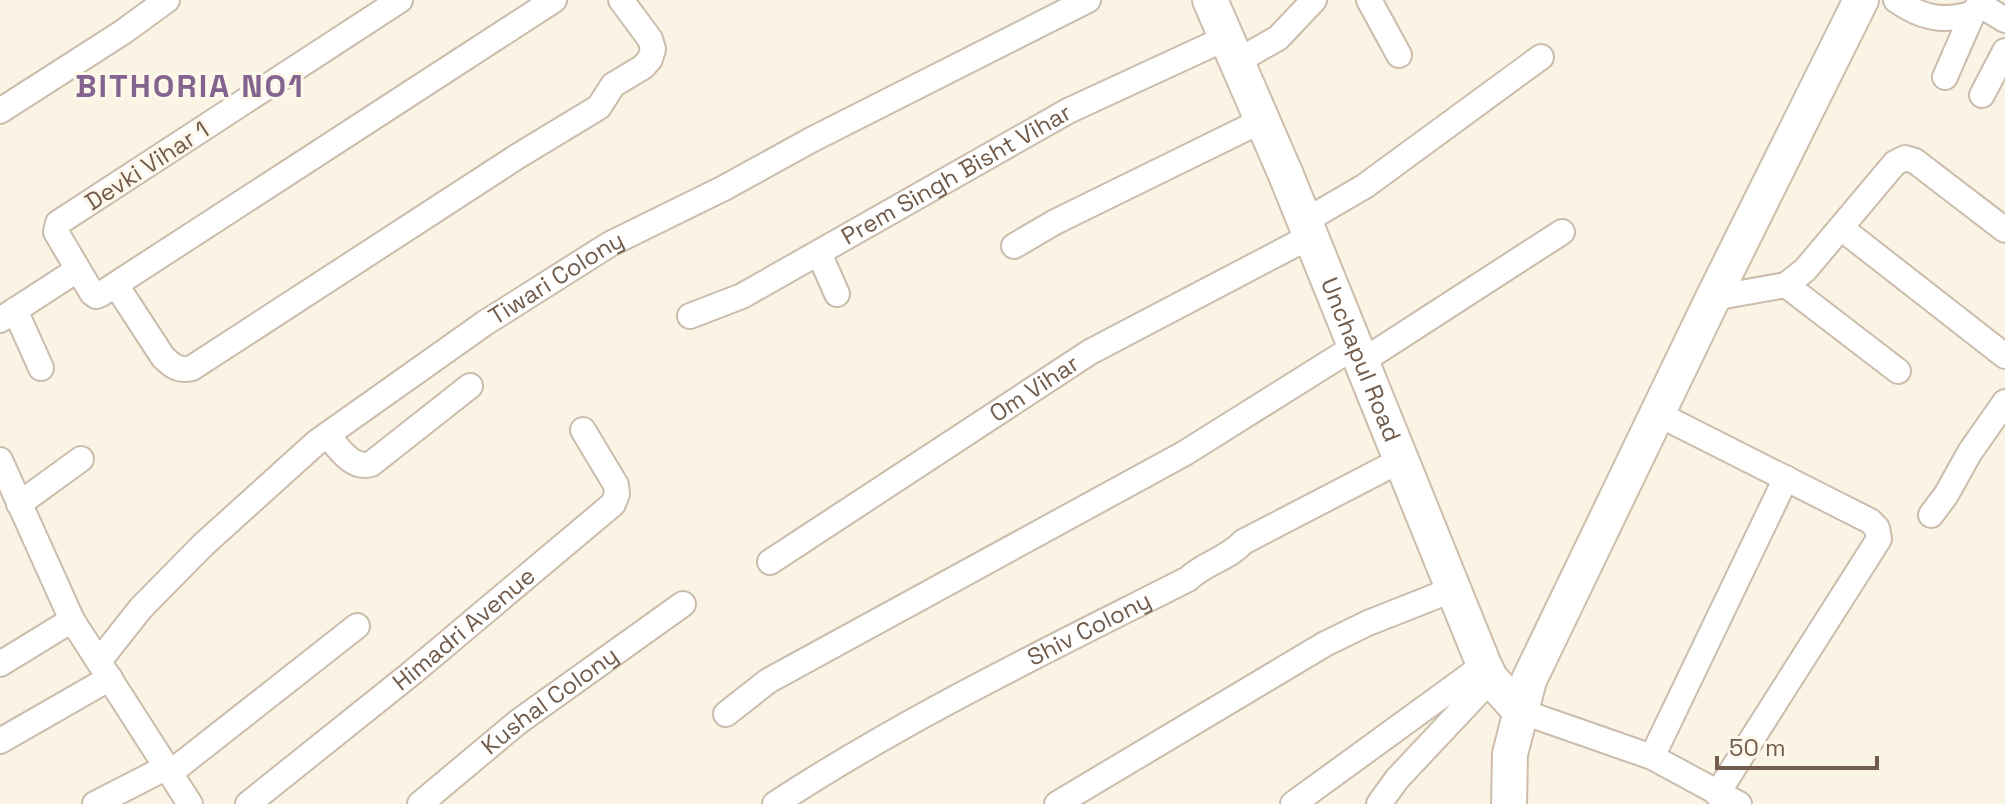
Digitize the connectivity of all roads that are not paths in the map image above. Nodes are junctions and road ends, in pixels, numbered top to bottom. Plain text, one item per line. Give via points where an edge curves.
1 (167, 0) edge
2 (400, 0) edge
3 (554, 0) edge
4 (621, 0) edge
5 (1088, 0) edge
6 (1210, 0) edge
7 (1314, 0) edge
8 (1369, 0) edge
9 (1896, 0) edge
10 (1858, 1) edge
11 (1978, 5) edge
12 (2005, 20) edge
13 (1231, 50) junction
14 (2005, 51) edge
15 (1399, 55) dead end
16 (1541, 57) dead end
17 (1945, 77) dead end
18 (1982, 95) dead end
19 (0, 111) edge
20 (1263, 120) junction
21 (1308, 228) junction
22 (1841, 228) junction
23 (2005, 230) edge
24 (1562, 232) dead end
25 (1014, 246) dead end
26 (819, 253) junction
27 (77, 270) junction
28 (116, 285) junction
29 (1786, 285) junction
30 (837, 294) dead end
31 (1713, 298) junction
32 (8, 315) edge
33 (690, 316) dead end
34 (1357, 354) junction
35 (2005, 356) edge
36 (41, 368) dead end
37 (1898, 371) dead end
38 (470, 386) dead end
39 (2005, 402) edge
40 (1658, 414) junction
41 (583, 430) dead end
42 (327, 435) junction
43 (81, 459) dead end
44 (1403, 459) junction
45 (0, 460) edge
46 (1786, 478) junction
47 (19, 504) junction
48 (1931, 515) dead end
49 (770, 562) dead end
50 (1454, 589) junction
51 (683, 604) dead end
52 (72, 620) junction
53 (357, 626) dead end
54 (0, 664) edge
55 (104, 669) junction
56 (1487, 672) junction
57 (1520, 711) junction
58 (726, 714) dead end
59 (0, 741) edge
60 (1652, 757) junction
61 (169, 770) junction
62 (1728, 799) edge
63 (95, 804) edge
64 (190, 804) edge
65 (248, 804) edge
66 (420, 804) edge
67 (775, 804) edge
68 (1057, 804) edge
69 (1293, 804) edge
70 (1379, 804) edge
71 (1509, 804) edge

1 - 19 street
2 - 27 street, Devki Vihar 1 via 58,223 56,232
3 - 28 street
4 - 28 street via 653,49 643,67 613,85 599,107 192,368 181,370 163,357
5 - 42 street, Tiwari Colony via 610,244 485,323
6 - 13 street, Unchapul Road
7 - 13 street, Prem Singh Bisht Vihar via 1278,38
8 - 15 street
9 - 11 street via 1934,19
10 - 31 street
11 - 12 street
11 - 17 street
13 - 20 street, Unchapul Road
13 - 26 street, Prem Singh Bisht Vihar via 1068,111
14 - 18 street
16 - 21 street, Om Vihar
20 - 21 street, Unchapul Road
20 - 25 street
21 - 34 street, Unchapul Road
21 - 49 street, Om Vihar via 1090,352
22 - 23 street via 1895,163 1905,158
22 - 29 street
22 - 35 street
24 - 34 street
26 - 30 street
26 - 33 street, Prem Singh Bisht Vihar via 742,296
27 - 28 street via 96,296
27 - 32 street
29 - 31 street
29 - 37 street
31 - 40 street
32 - 36 street
34 - 44 street, Unchapul Road
34 - 58 street via 768,681
38 - 42 street via 363,467
39 - 48 street
40 - 46 street
40 - 57 street via 1529,680
41 - 65 street, Himadri Avenue via 616,485 613,504
42 - 55 street, Tiwari Colony via 141,608
43 - 47 street
44 - 50 street, Unchapul Road
44 - 67 street, Shiv Colony via 836,764
45 - 47 street
46 - 60 street
46 - 62 street via 1870,521 1879,539
47 - 52 street
50 - 56 street, Unchapul Road
50 - 68 street via 1325,644
51 - 66 street, Kushal Colony via 518,722
52 - 54 street
52 - 55 street
53 - 61 street
55 - 59 street
55 - 61 street
56 - 57 street, Unchapul Road
56 - 69 street
56 - 70 street
57 - 60 street
57 - 71 street via 1510,754
60 - 62 street
61 - 63 street
61 - 64 street

